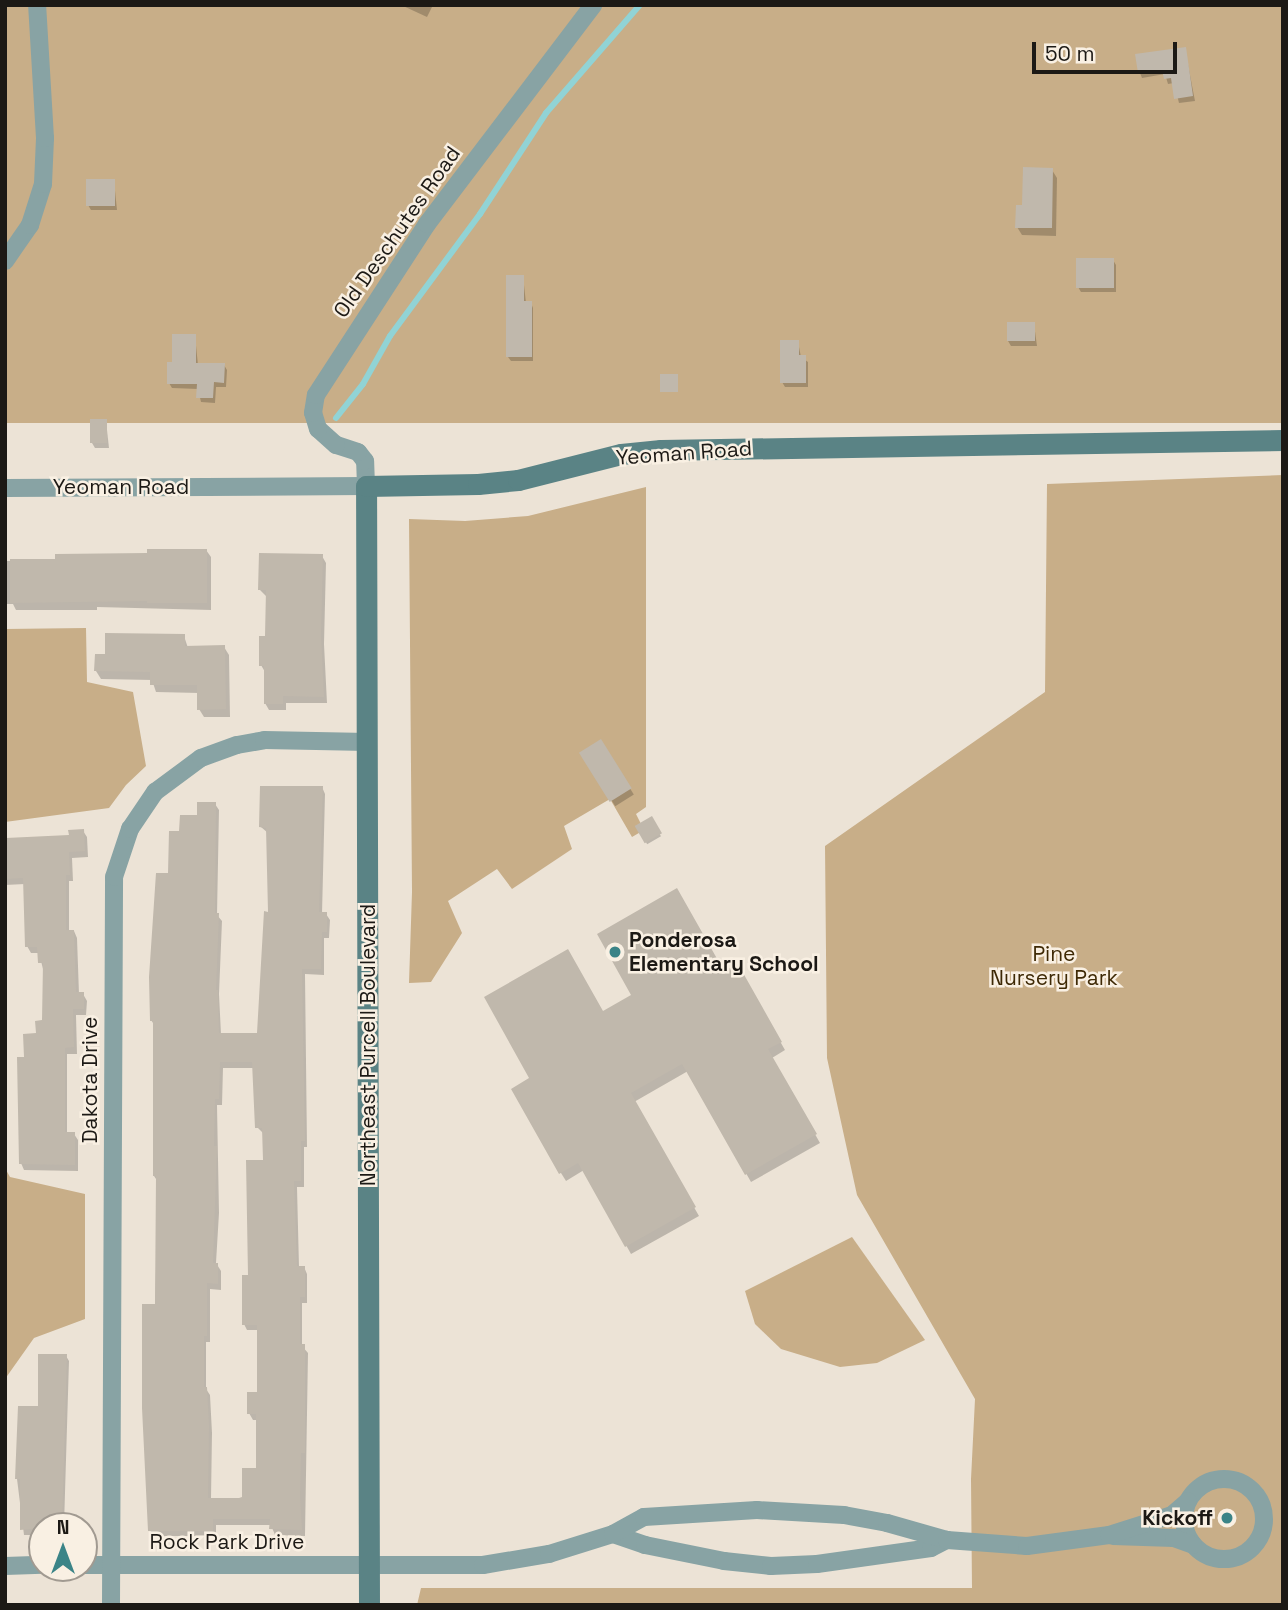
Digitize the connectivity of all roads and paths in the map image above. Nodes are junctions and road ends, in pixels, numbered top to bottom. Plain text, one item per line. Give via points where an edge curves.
1 (37, 5) edge
2 (593, 5) edge
3 (5, 261) edge
4 (1283, 440) edge
5 (366, 486) junction
6 (5, 488) edge
7 (368, 741) junction
8 (1188, 1501) junction
9 (613, 1534) junction
10 (1109, 1535) junction
11 (947, 1540) junction
12 (1193, 1545) junction
13 (98, 1564) edge
14 (112, 1564) junction
15 (28, 1565) edge
16 (369, 1565) junction
17 (5, 1566) edge
18 (111, 1605) edge
19 (369, 1605) edge

1 - 3 street via 45,138 43,184 30,225
2 - 5 street, Old Deschutes Road via 427,224 316,395 313,413 318,429 336,445 359,452 365,461
4 - 5 street, Yeoman Road via 661,450 621,454 518,480
5 - 6 street, Yeoman Road
5 - 7 street, Northeast Purcell Boulevard
7 - 14 street, Dakota Drive via 264,740 201,758 155,792 130,829 114,877
7 - 16 street, Northeast Purcell Boulevard
8 - 10 street via 1172,1515
8 - 12 street via 1184,1524
8 - 12 street via 1206,1483 1235,1481 1257,1494 1265,1518 1260,1539 1244,1555 1222,1560
9 - 11 street via 724,1562 772,1566 918,1550
9 - 11 street, Rock Park Drive via 644,1517 757,1510 844,1515
9 - 16 street, Rock Park Drive via 549,1554 483,1565
10 - 11 street via 1027,1546
10 - 12 street via 1174,1538
13 - 14 street, Rock Park Drive
14 - 16 street, Rock Park Drive
14 - 18 street, Dakota Drive
15 - 17 street
16 - 19 street, Northeast Purcell Boulevard

